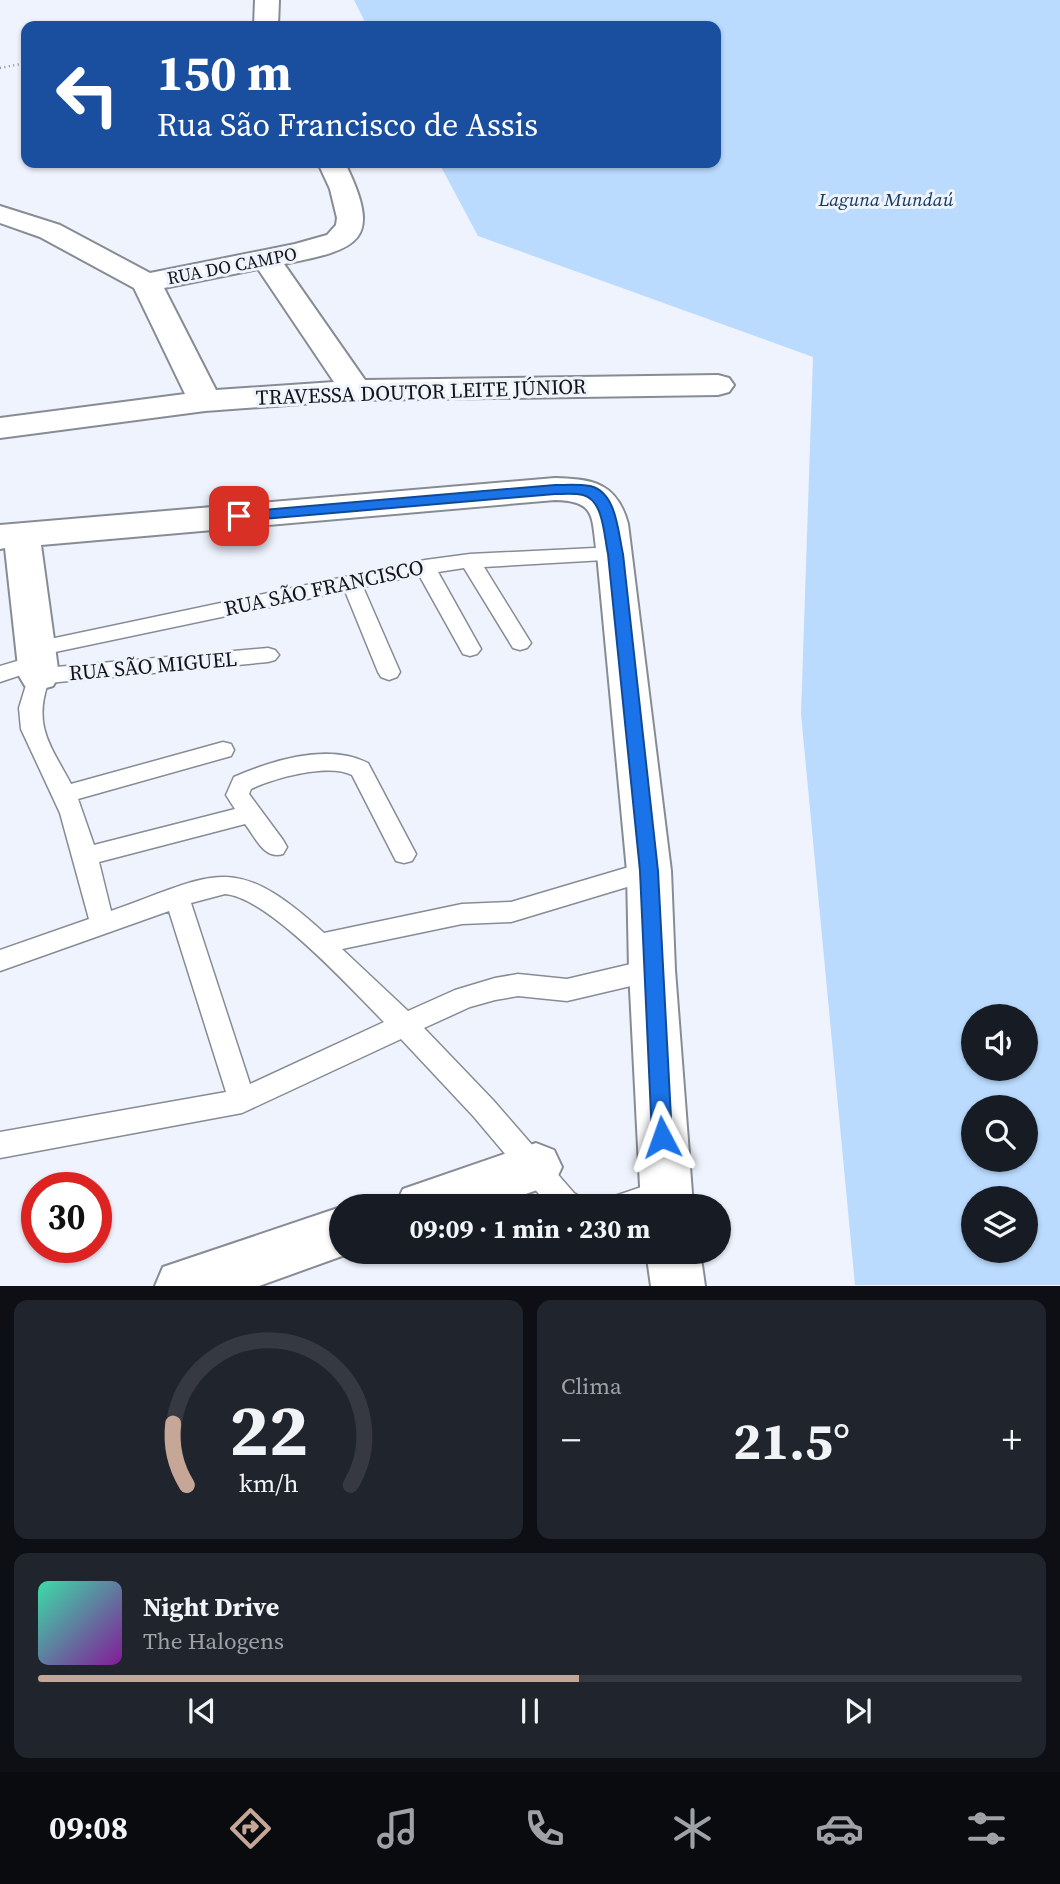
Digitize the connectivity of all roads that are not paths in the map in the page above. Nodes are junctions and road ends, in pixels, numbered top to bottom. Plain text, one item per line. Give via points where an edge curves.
1 (267, 0) edge
2 (266, 21) edge
3 (338, 176) edge
4 (0, 214) edge
5 (50, 231) junction
6 (0, 245) edge
7 (266, 259) junction
8 (146, 283) junction
9 (718, 385) dead end
10 (356, 390) junction
11 (205, 401) junction
12 (0, 428) edge
13 (611, 534) junction
14 (10, 536) edge
15 (470, 561) junction
16 (425, 567) junction
17 (351, 582) junction
18 (520, 643) dead end
19 (470, 649) dead end
20 (268, 656) dead end
21 (38, 662) junction
22 (389, 672) dead end
23 (0, 674) edge
24 (223, 750) dead end
25 (65, 794) junction
26 (250, 814) junction
27 (275, 847) dead end
28 (404, 854) dead end
29 (87, 856) junction
30 (649, 871) junction
31 (177, 897) junction
32 (102, 923) junction
33 (319, 944) junction
34 (0, 961) edge
35 (652, 970) junction
36 (406, 1024) junction
37 (242, 1101) junction
38 (0, 1145) edge
39 (536, 1167) junction
40 (456, 1194) edge
41 (560, 1194) edge
42 (666, 1194) edge
43 (329, 1237) edge
44 (675, 1264) edge
45 (182, 1286) edge
46 (678, 1286) edge

1 - 2 street
3 - 7 street, RUA DO CAMPO via 351,218 344,235 323,246
4 - 5 street, RUA DO CAMPO
5 - 6 street
5 - 8 street, RUA DO CAMPO
7 - 8 street, RUA DO CAMPO
7 - 10 street
8 - 11 street
9 - 10 street, TRAVESSA DOUTOR LEITE JÚNIOR
10 - 11 street, TRAVESSA DOUTOR LEITE JÚNIOR
11 - 12 street, TRAVESSA DOUTOR LEITE JÚNIOR
13 - 14 street via 600,500 589,491 555,489
13 - 15 lane, RUA SÃO FRANCISCO
13 - 30 street
14 - 21 street
15 - 16 lane, RUA SÃO FRANCISCO
15 - 18 lane
16 - 17 lane, RUA SÃO FRANCISCO
16 - 19 lane
17 - 21 lane, RUA SÃO FRANCISCO
17 - 22 lane
20 - 21 lane, RUA SÃO MIGUEL
21 - 23 lane
21 - 25 lane via 29,716
24 - 25 lane
25 - 29 lane
26 - 27 lane
26 - 28 lane via 237,795 248,780 294,767 349,762 360,769
26 - 29 lane
29 - 32 lane
30 - 33 lane via 511,912 462,914
30 - 35 street
31 - 32 lane
31 - 33 lane via 220,884 234,885 253,892
31 - 37 lane
32 - 34 lane
33 - 36 lane
35 - 36 lane via 567,990 518,985 495,989
35 - 42 street
36 - 37 lane
36 - 39 lane
37 - 38 lane
39 - 40 street
39 - 41 lane
43 - 45 street
44 - 46 street

